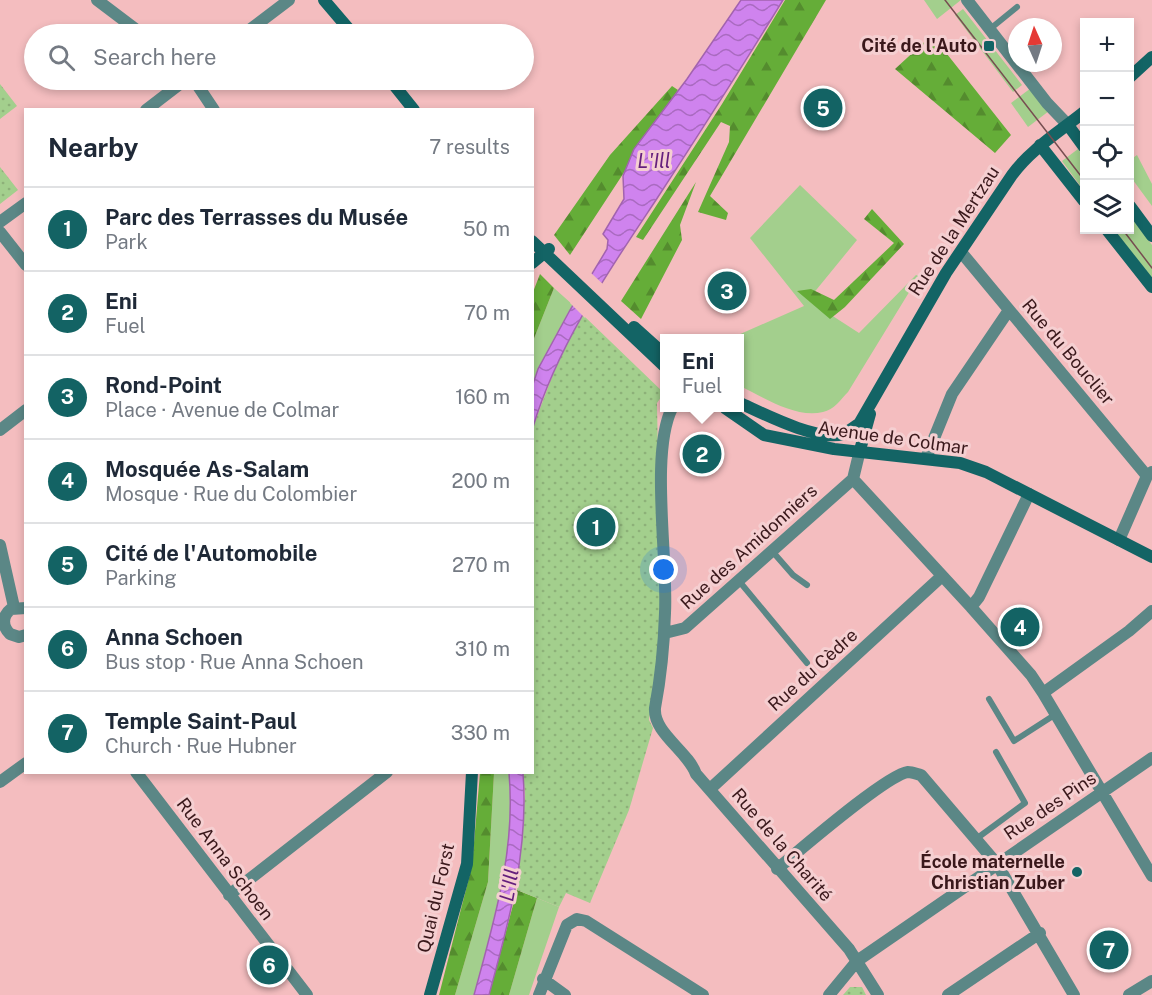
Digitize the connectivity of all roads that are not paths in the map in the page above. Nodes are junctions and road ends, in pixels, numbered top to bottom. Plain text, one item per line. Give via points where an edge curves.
1 (98, 0) edge
2 (288, 0) edge
3 (324, 0) edge
4 (967, 0) edge
5 (1017, 7) dead end
6 (129, 24) edge
7 (257, 24) edge
8 (344, 24) edge
9 (989, 29) junction
10 (1152, 57) edge
11 (1134, 73) edge
12 (172, 90) edge
13 (201, 90) edge
14 (398, 90) edge
15 (149, 108) edge
16 (213, 108) edge
17 (412, 108) edge
18 (1080, 115) edge
19 (1068, 125) junction
20 (1080, 142) edge
21 (1040, 145) junction
22 (1080, 196) edge
23 (24, 204) edge
24 (1134, 211) edge
25 (0, 222) edge
26 (0, 232) edge
27 (1110, 234) edge
28 (534, 235) edge
29 (1152, 236) edge
30 (534, 242) edge
31 (960, 252) junction
32 (551, 254) junction
33 (24, 262) edge
34 (534, 262) edge
35 (1152, 287) edge
36 (1009, 310) junction
37 (632, 330) junction
38 (660, 351) edge
39 (660, 362) edge
40 (876, 390) junction
41 (744, 405) edge
42 (24, 412) edge
43 (670, 412) edge
44 (731, 412) edge
45 (859, 424) junction
46 (0, 430) edge
47 (837, 435) junction
48 (860, 450) junction
49 (926, 458) junction
50 (1150, 474) edge
51 (853, 479) junction
52 (1029, 494) junction
53 (1119, 540) junction
54 (0, 545) edge
55 (772, 551) junction
56 (1152, 557) edge
57 (942, 576) junction
58 (739, 581) junction
59 (807, 585) dead end
60 (971, 607) junction
61 (11, 610) edge
62 (1152, 611) edge
63 (665, 633) junction
64 (24, 636) edge
65 (5, 638) edge
66 (807, 663) dead end
67 (1044, 693) junction
68 (989, 699) dead end
69 (1057, 714) junction
70 (996, 752) dead end
71 (1152, 758) edge
72 (24, 764) edge
73 (138, 774) edge
74 (384, 774) edge
75 (472, 774) edge
76 (0, 782) edge
77 (710, 789) junction
78 (1103, 792) junction
79 (976, 840) junction
80 (997, 864) junction
81 (777, 869) junction
82 (1152, 876) edge
83 (229, 895) junction
84 (1040, 933) junction
85 (857, 961) junction
86 (543, 979) junction
87 (1152, 981) edge
88 (306, 995) edge
89 (430, 995) edge
90 (539, 995) edge
91 (565, 995) edge
92 (703, 995) edge
93 (829, 995) edge
94 (878, 995) edge
95 (948, 995) edge
96 (1074, 995) edge
97 (1129, 995) edge

1 - 6 street
2 - 7 street
3 - 8 main road
4 - 9 street
5 - 9 lane
9 - 19 street
10 - 11 main road
12 - 15 street
13 - 16 street
14 - 17 main road
18 - 19 main road, Rue de la Mertzau
19 - 20 main road
19 - 21 main road, Rue de la Mertzau
21 - 22 main road
21 - 31 main road, Rue de la Mertzau via 1017,168
23 - 25 street
24 - 29 main road
26 - 33 street
27 - 35 main road
28 - 32 main road
30 - 32 main road
31 - 36 street, Rue du Bouclier
31 - 40 main road, Rue de la Mertzau
32 - 34 main road
32 - 37 main road
32 - 37 main road via 607,312
36 - 49 street via 952,394
36 - 50 street, Rue du Bouclier
37 - 38 main road
37 - 39 main road
40 - 45 main road, Rue de la Mertzau
40 - 48 main road, Rue de la Mertzau
41 - 47 main road, Avenue de Colmar via 805,430
42 - 46 street
43 - 63 street via 662,457
44 - 48 main road, Avenue de Colmar via 764,435 834,449
45 - 47 main road
45 - 48 main road
47 - 48 main road via 856,442
48 - 49 main road, Avenue de Colmar
48 - 51 street, Rue de la Mertzau
49 - 52 main road, Avenue de Colmar via 960,463
50 - 53 street
51 - 55 street, Rue des Amidonniers
51 - 57 street
52 - 53 main road, Avenue de Colmar
52 - 60 street
53 - 56 main road, Avenue de Colmar
54 - 61 street
55 - 58 street, Rue des Amidonniers
55 - 59 lane
57 - 60 street
57 - 77 street, Rue du Cèdre
58 - 63 street, Rue des Amidonniers via 685,628
58 - 66 lane
60 - 67 street
61 - 65 street
62 - 67 street
63 - 77 street, Rue de la Charité via 655,708 657,720
64 - 65 street
67 - 69 street
68 - 69 lane via 1014,741
69 - 78 street
70 - 79 lane via 1025,803
71 - 78 street, Rue des Pins
72 - 76 street
73 - 83 street, Rue Anna Schoen
74 - 83 street
75 - 89 main road, Quai du Forst via 467,864
77 - 81 street, Rue de la Charité
78 - 80 street, Rue des Pins
78 - 82 street
79 - 80 street
79 - 81 street via 921,775 909,772 896,777 835,821
80 - 84 street
80 - 85 street, Rue des Pins
81 - 85 street, Rue de la Charité
83 - 88 street, Rue Anna Schoen
84 - 95 street
84 - 96 street
85 - 93 street, Rue des Pins
85 - 94 street, Rue de la Charité
86 - 90 street
86 - 91 street
86 - 92 street via 572,920 586,921
87 - 97 street

